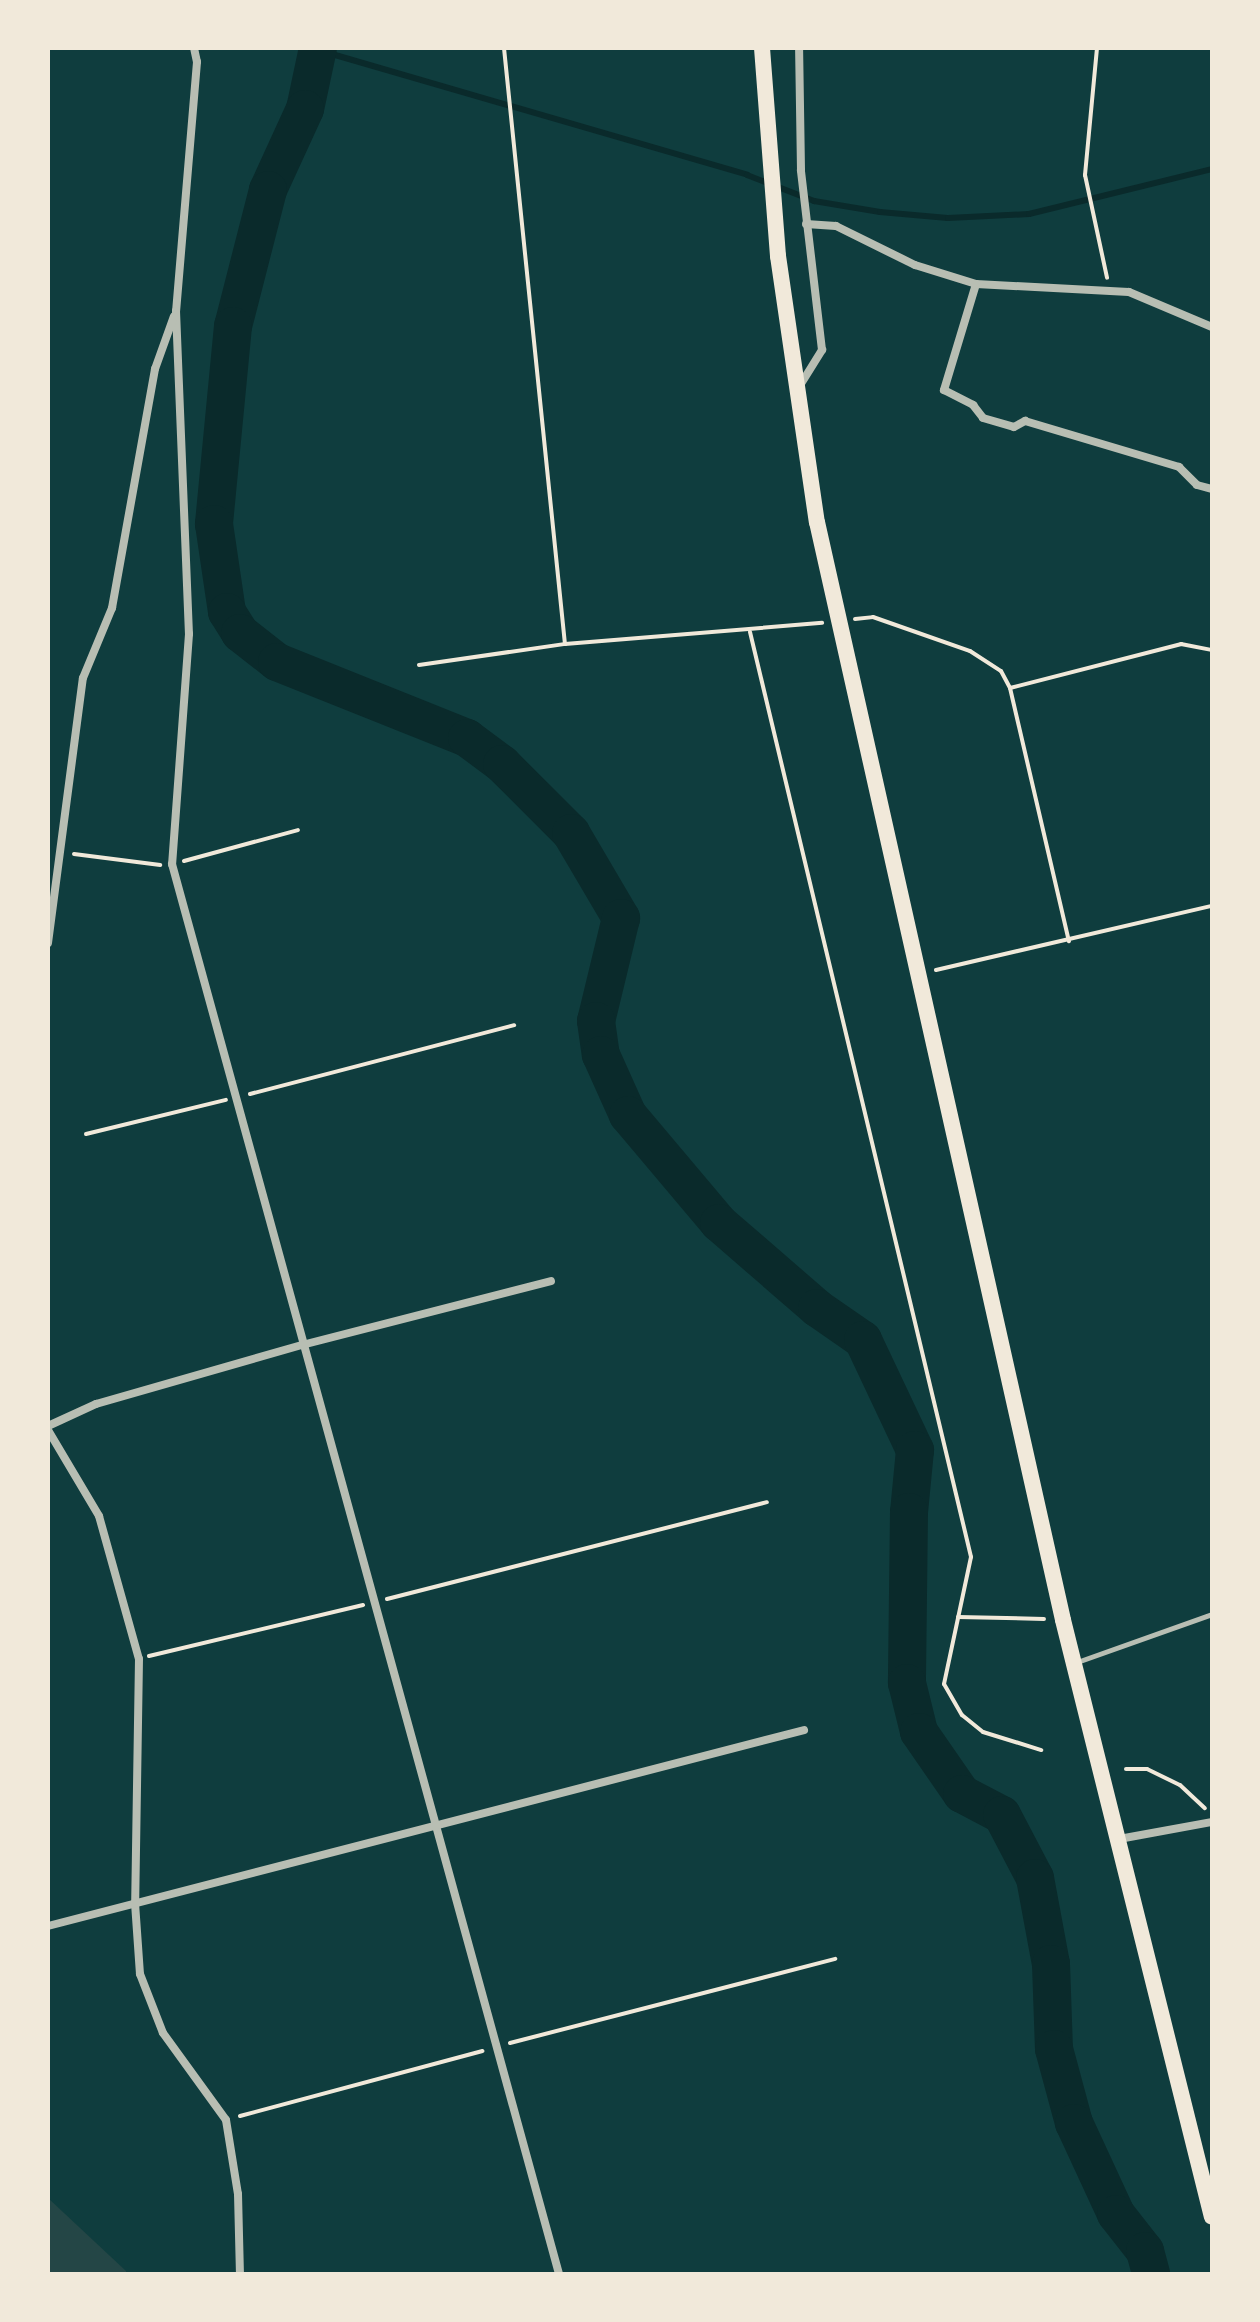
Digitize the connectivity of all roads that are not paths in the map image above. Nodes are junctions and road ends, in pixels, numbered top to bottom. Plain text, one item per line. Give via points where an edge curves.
1 (194, 48) edge
2 (799, 48) edge
3 (762, 52) edge
4 (806, 224) junction
5 (976, 284) junction
6 (176, 311) junction
7 (1212, 327) edge
8 (795, 392) junction
9 (1212, 489) edge
10 (48, 943) edge
11 (551, 1281) dead end
12 (302, 1345) junction
13 (48, 1428) edge
14 (1212, 1614) edge
15 (1075, 1663) junction
16 (804, 1730) dead end
17 (1212, 1819) edge
18 (436, 1828) junction
19 (1119, 1839) junction
20 (135, 1903) junction
21 (48, 1926) edge
22 (1212, 2217) edge
23 (240, 2274) edge
24 (559, 2274) edge

1 - 6 street
2 - 4 street
3 - 8 highway
4 - 5 street via 836,226 915,265
4 - 8 street via 822,350
5 - 7 street via 1129,292
5 - 9 street via 944,382 950,396 973,405 983,418 1014,427 1025,421 1179,467 1197,485
6 - 10 street via 155,369 112,608 83,678
6 - 12 street via 189,634 172,864
8 - 15 highway via 838,620
11 - 12 street
12 - 13 street via 96,1404
12 - 18 street
13 - 20 street via 99,1516 139,1659
14 - 15 lane
15 - 19 highway
16 - 18 street
17 - 19 street
18 - 20 street
18 - 24 street
19 - 22 highway
20 - 21 street
20 - 23 street via 140,1974 163,2033 226,2120 238,2194

